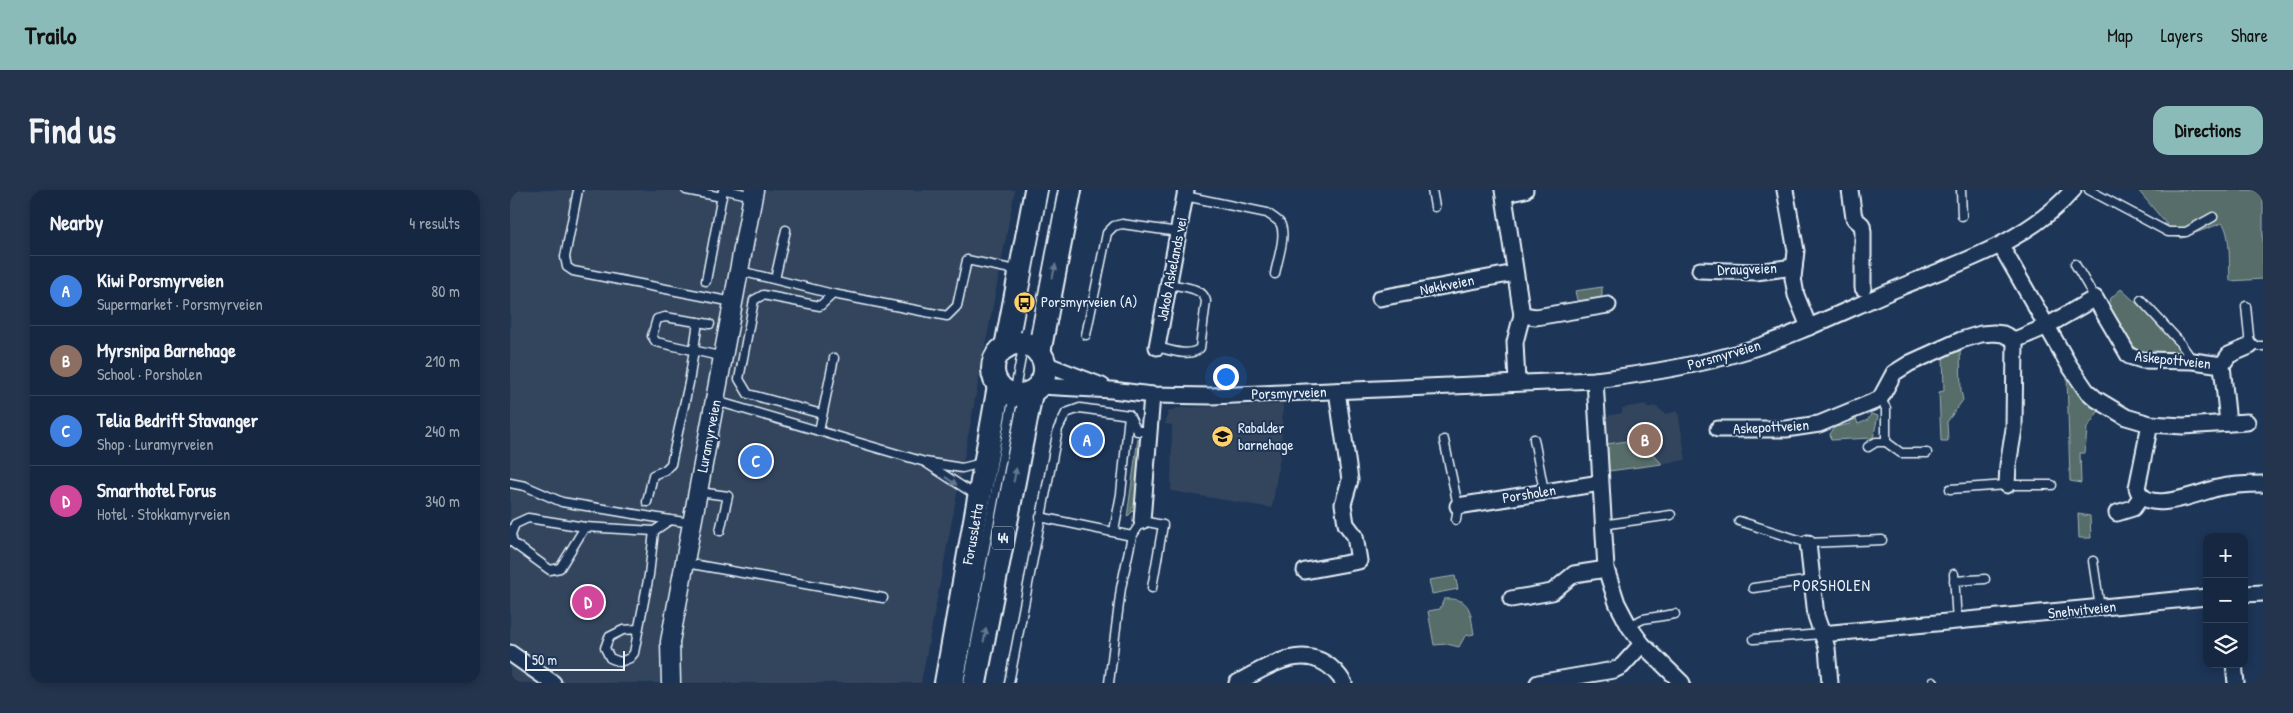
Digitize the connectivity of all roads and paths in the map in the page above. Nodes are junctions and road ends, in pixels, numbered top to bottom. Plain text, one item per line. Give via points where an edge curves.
1 (578, 190) edge
2 (686, 190) edge
3 (1036, 190) edge
4 (1053, 190) edge
5 (1070, 190) edge
6 (1432, 190) edge
7 (1525, 190) edge
8 (1785, 190) edge
9 (1850, 190) edge
10 (1962, 190) edge
11 (2073, 190) edge
12 (2089, 190) edge
13 (724, 192) edge
14 (1504, 192) edge
15 (753, 193) edge
16 (1186, 193) edge
17 (1435, 207) dead end
18 (1962, 216) dead end
19 (2213, 217) dead end
20 (786, 230) dead end
21 (1178, 232) junction
22 (2001, 246) junction
23 (2075, 264) dead end
24 (1794, 267) junction
25 (1011, 269) dead end
26 (1700, 270) dead end
27 (740, 271) junction
28 (1514, 273) junction
29 (1275, 274) dead end
30 (775, 279) junction
31 (706, 281) dead end
32 (1169, 284) junction
33 (1863, 288) dead end
34 (833, 294) junction
35 (1380, 298) dead end
36 (2095, 298) junction
37 (2141, 300) dead end
38 (735, 302) junction
39 (1608, 305) dead end
40 (2246, 306) dead end
41 (1522, 315) junction
42 (698, 322) junction
43 (710, 324) dead end
44 (2046, 327) junction
45 (1809, 328) junction
46 (1086, 335) dead end
47 (2014, 340) junction
48 (2256, 346) edge
49 (1157, 347) joint
50 (694, 349) junction
51 (1028, 352) junction
52 (724, 357) junction
53 (834, 358) dead end
54 (2194, 361) junction
55 (2222, 365) junction
56 (1596, 380) junction
57 (1516, 382) junction
58 (1021, 390) junction
59 (1112, 390) junction
60 (1337, 390) junction
61 (1152, 396) junction
62 (1880, 399) junction
63 (716, 401) junction
64 (822, 414) junction
65 (1129, 415) junction
66 (2247, 422) dead end
67 (2228, 423) junction
68 (2150, 424) junction
69 (1718, 429) dead end
70 (1150, 431) junction
71 (819, 432) junction
72 (1534, 439) dead end
73 (1444, 440) dead end
74 (1886, 442) junction
75 (1868, 447) dead end
76 (1927, 453) dead end
77 (925, 462) junction
78 (986, 462) junction
79 (510, 483) edge
80 (1600, 483) junction
81 (2007, 484) junction
82 (2052, 484) dead end
83 (2263, 484) edge
84 (1950, 489) dead end
85 (1544, 491) junction
86 (699, 492) junction
87 (979, 497) junction
88 (2141, 498) junction
89 (647, 502) dead end
90 (1457, 513) joint
91 (2117, 513) dead end
92 (1671, 515) dead end
93 (1040, 517) junction
94 (670, 520) junction
95 (1142, 521) junction
96 (1740, 521) dead end
97 (693, 523) junction
98 (586, 526) junction
99 (1602, 526) junction
100 (654, 531) junction
101 (720, 531) dead end
102 (1114, 531) junction
103 (1132, 536) junction
104 (1882, 540) dead end
105 (1808, 543) junction
106 (2093, 561) dead end
107 (686, 563) junction
108 (1606, 569) junction
109 (1305, 571) dead end
110 (1985, 579) dead end
111 (1812, 580) junction
112 (1152, 588) dead end
113 (1753, 588) dead end
114 (2263, 592) edge
115 (2248, 594) edge
116 (2203, 597) edge
117 (884, 598) dead end
118 (1511, 599) dead end
119 (2100, 608) junction
120 (1675, 614) dead end
121 (1957, 622) junction
122 (1629, 626) junction
123 (637, 630) junction
124 (1822, 634) junction
125 (1754, 639) dead end
126 (1642, 644) junction
127 (510, 653) edge
128 (2234, 668) edge
129 (552, 683) edge
130 (671, 683) edge
131 (946, 683) edge
132 (959, 683) edge
133 (975, 683) edge
134 (1009, 683) edge
135 (1109, 683) edge
136 (1237, 683) edge
137 (1344, 683) edge
138 (1538, 683) edge
139 (1682, 683) edge
140 (1830, 683) edge
141 (2236, 683) edge

1 - 38 lane via 565,258 567,267 647,287
2 - 13 lane
3 - 51 main road, 44
4 - 51 lane
51 -> 5 main road, 44 via 1045,316
6 - 17 lane
7 - 14 street
8 - 24 street, Draugveien via 1795,240
9 - 33 street via 1854,218 1862,225 1863,232
10 - 18 lane
11 - 22 street, Porsmyrveien via 2033,226
12 - 19 lane via 2168,232 2186,232
13 - 15 lane
13 - 31 lane
14 - 28 street
15 - 27 street, Luramyrveien
16 - 21 street, Jakob Askelands vei
16 - 29 lane via 1267,213 1276,219 1282,232
20 - 30 lane
21 - 32 street, Jakob Askelands vei
21 - 46 lane via 1122,224 1107,233
22 - 44 street
22 - 45 street, Porsmyrveien
23 - 36 lane
24 - 26 street, Draugveien via 1756,272
24 - 45 street, Draugveien via 1796,295
25 - 34 lane via 967,260 957,306 947,316
27 - 30 lane
27 - 38 street, Luramyrveien
28 - 35 street, Nøkkveien
28 - 41 street
30 - 34 lane
32 - 49 street, Jakob Askelands vei
32 - 49 lane via 1201,291 1205,296 1200,348 1187,353
34 - 64 lane via 820,306 764,296 754,300 739,379 748,394
36 - 44 street
36 - 54 street, Askepottveien via 2129,356 2142,360
37 - 54 lane
38 - 52 street, Luramyrveien
39 - 41 street via 1536,317
40 - 48 lane
41 - 57 street via 1515,342
42 - 43 lane
42 - 50 lane
42 - 50 lane via 665,317 657,319 652,336 656,342
44 - 47 street
44 - 68 street via 2086,390 2126,417
45 - 56 street, Porsmyrveien via 1711,361
47 - 62 street via 2003,334 1981,334 1949,345 1894,373
47 - 81 street via 2014,429
48 - 55 street, Askepottveien via 2229,355
50 - 52 lane
50 - 89 lane via 671,464 653,475
51 - 58 main road, 44 via 1044,376
51 - 58 main road, 44 via 998,355 994,365 994,376
51 - 59 street, Porsmyrveien
52 - 63 street, Luramyrveien
53 - 64 lane
54 - 55 street, Askepottveien
55 - 67 street, Askepottveien
56 - 57 street, Porsmyrveien
56 - 80 street
57 - 60 street, Porsmyrveien
58 - 59 street, Porsmyrveien
58 - 78 main road, Forussletta / 44
58 - 132 lane
133 -> 58 main road, Forussletta / 44
59 - 61 street, Porsmyrveien
60 - 61 street, Porsmyrveien
60 - 109 street, Porsmyrveien via 1350,480 1343,504 1346,524 1355,536 1359,561
61 - 70 street
62 - 69 street, Askepottveien via 1819,424 1786,429
62 - 74 lane via 1886,408
63 - 71 lane
63 - 86 street, Luramyrveien
64 - 71 lane
65 - 70 lane via 1137,431
65 - 93 lane via 1080,408 1066,413 1058,430
65 - 102 lane
66 - 67 street
67 - 68 street
68 - 88 street via 2137,488
70 - 95 street
71 - 77 lane
72 - 85 lane
73 - 90 lane, Porsholen
74 - 75 lane via 1876,442
74 - 76 lane via 1901,453
77 - 78 lane via 962,468
77 -> 87 lane
78 - 87 main road, Forussletta / 44
79 - 94 lane via 562,502
80 - 85 street, Porsholen
80 - 99 street
81 - 82 lane
81 - 84 lane
83 - 88 street via 2218,488 2170,501
85 - 90 street, Porsholen
86 - 97 street, Luramyrveien
86 - 101 lane via 728,496
87 - 131 main road, Forussletta / 44
88 - 91 street via 2133,508
92 - 99 lane
93 - 102 lane
93 - 134 lane
94 - 97 lane
94 - 100 lane
95 - 103 lane
95 - 112 lane via 1163,526
96 - 105 lane
97 - 107 street, Luramyrveien
98 - 98 lane via 560,568 550,570 518,549 510,534 515,524 528,518
98 - 100 lane
99 - 108 street
100 - 123 lane via 649,575
102 - 103 lane
103 - 135 lane via 1121,588
104 - 105 lane
105 - 111 street
106 - 119 lane
107 - 117 lane
107 - 130 street, Luramyrveien via 670,642
108 - 118 street via 1574,574 1552,592
108 - 122 street via 1617,603
110 - 121 lane via 1954,578
111 - 113 lane
111 - 124 street via 1816,616
114 - 115 street
116 - 119 street, Snehvitveien
119 - 121 street, Snehvitveien
120 - 122 lane via 1643,619
121 - 124 street, Snehvitveien
122 - 126 street
123 - 123 lane via 635,649 630,658 620,662 610,658 605,648 609,637 623,630
124 - 125 lane
124 - 140 street via 1827,648
126 - 138 street via 1622,666 1614,670
126 - 139 street
127 - 129 street
128 - 141 street
136 - 137 street via 1285,658 1308,657 1332,666

